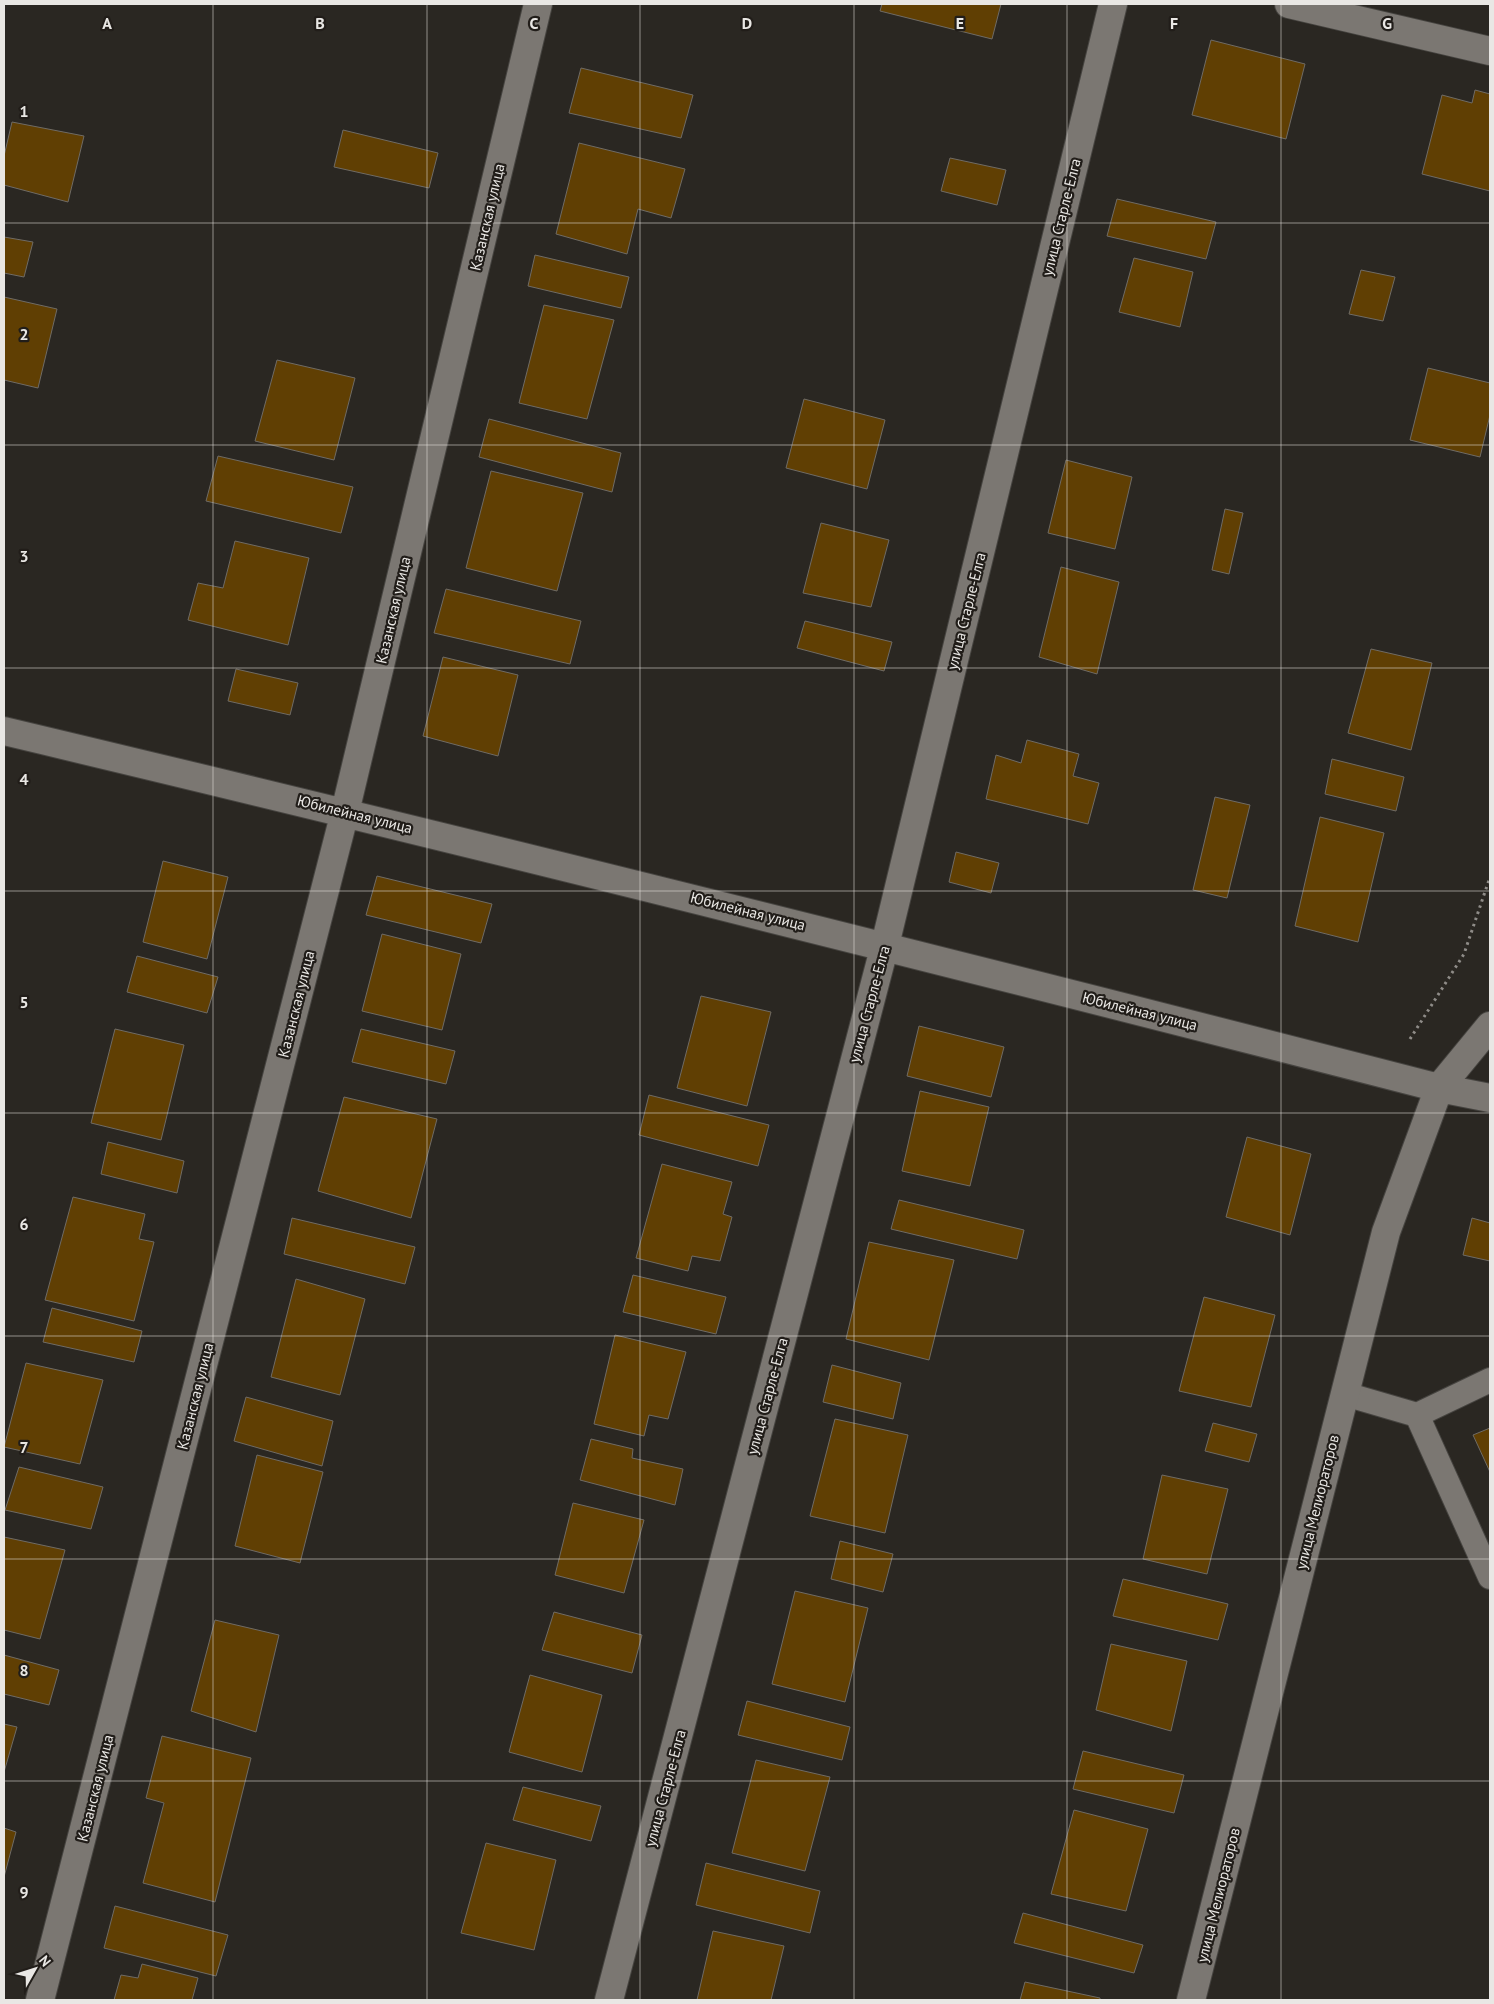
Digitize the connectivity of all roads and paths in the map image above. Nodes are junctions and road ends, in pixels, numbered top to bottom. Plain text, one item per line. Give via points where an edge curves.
1 (538, 4) edge
2 (1113, 4) edge
3 (1289, 4) edge
4 (1490, 51) edge
5 (4, 731) edge
6 (345, 812) junction
7 (1490, 877) edge
8 (884, 945) junction
9 (1490, 1026) edge
10 (1410, 1039) dead end
11 (1439, 1088) junction
12 (1490, 1098) edge
13 (1490, 1380) edge
14 (1345, 1394) junction
15 (1417, 1415) junction
16 (1490, 1577) edge
17 (40, 2000) edge
18 (609, 2000) edge
19 (1191, 2000) edge

1 - 6 street, Казанская улица
2 - 8 street, улица Старле-Елга
3 - 4 street
5 - 6 street, Юбилейная улица
6 - 8 street, Юбилейная улица
6 - 17 street, Казанская улица
7 - 10 path via 1464,954
8 - 11 street, Юбилейная улица
8 - 18 street, улица Старле-Елга
9 - 11 street, улица Мелиораторов
11 - 12 street, Юбилейная улица
11 - 14 street, улица Мелиораторов via 1386,1232
13 - 15 lane
14 - 15 lane
14 - 19 street, улица Мелиораторов
15 - 16 lane

